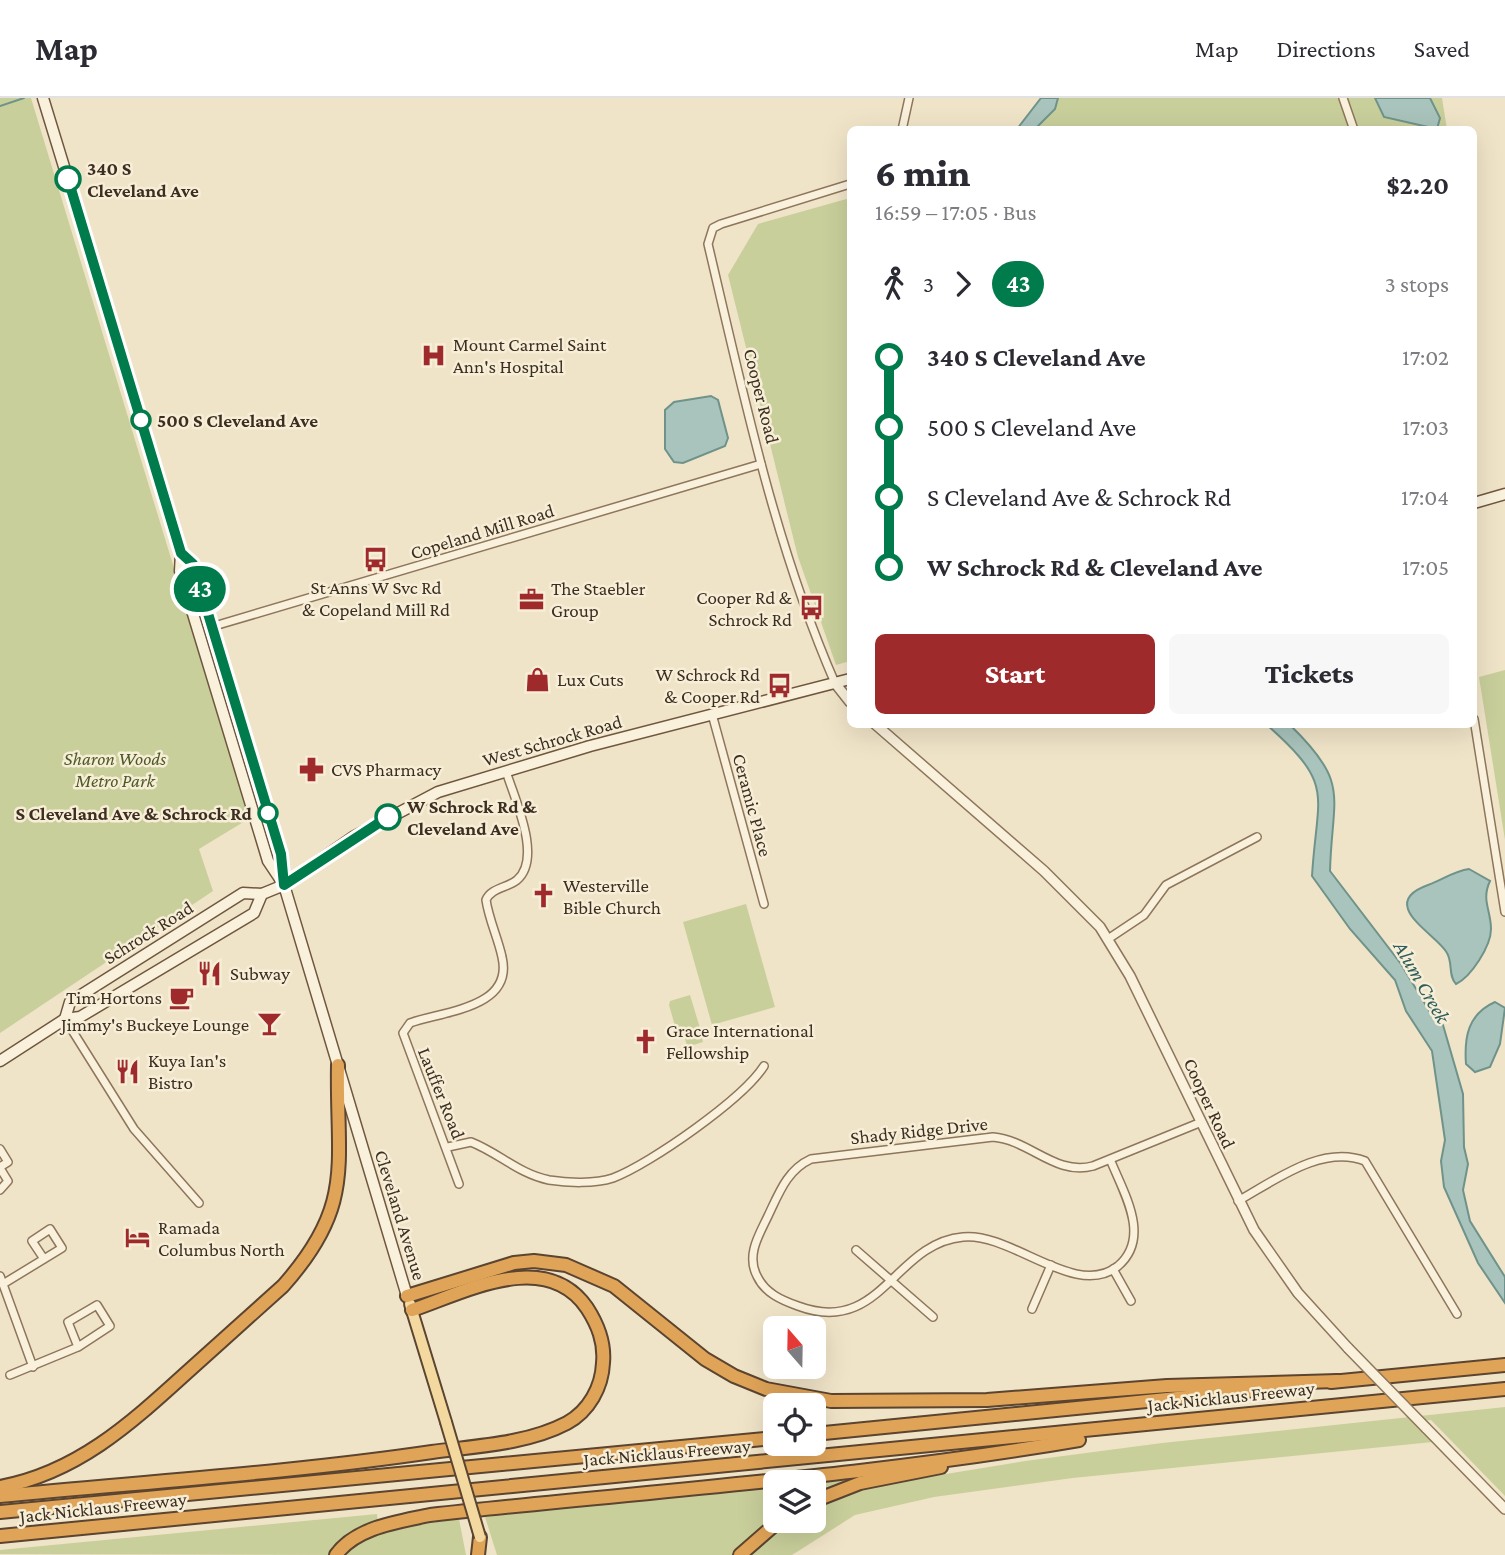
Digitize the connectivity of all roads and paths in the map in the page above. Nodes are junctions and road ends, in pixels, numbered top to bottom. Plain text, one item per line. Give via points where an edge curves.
1 (43, 98) edge
2 (909, 98) edge
3 (1343, 98) edge
4 (903, 126) edge
5 (1353, 126) edge
6 (847, 185) edge
7 (761, 464) junction
8 (1505, 494) edge
9 (1477, 502) edge
10 (181, 553) junction
11 (211, 626) junction
12 (847, 680) edge
13 (835, 683) junction
14 (847, 698) edge
15 (712, 714) junction
16 (879, 728) edge
17 (1475, 728) edge
18 (506, 771) junction
19 (1257, 837) dead end
20 (284, 885) junction
21 (262, 894) junction
22 (764, 904) dead end
23 (1505, 912) edge
24 (1108, 939) junction
25 (65, 1019) junction
26 (0, 1061) edge
27 (338, 1065) junction
28 (764, 1066) dead end
29 (1199, 1123) junction
30 (448, 1147) junction
31 (0, 1149) edge
32 (1110, 1159) junction
33 (0, 1167) edge
34 (459, 1184) dead end
35 (0, 1190) edge
36 (1238, 1201) junction
37 (199, 1203) dead end
38 (856, 1250) dead end
39 (44, 1259) dead end
40 (1051, 1265) junction
41 (1113, 1269) junction
42 (1, 1280) edge
43 (892, 1282) junction
44 (407, 1296) junction
45 (1131, 1301) dead end
46 (1032, 1309) dead end
47 (412, 1310) junction
48 (1457, 1314) dead end
49 (933, 1317) dead end
50 (78, 1346) junction
51 (1505, 1365) edge
52 (33, 1367) junction
53 (10, 1375) dead end
54 (1338, 1381) junction
55 (1505, 1389) edge
56 (1200, 1419) junction
57 (826, 1433) edge
58 (763, 1439) edge
59 (1004, 1452) junction
60 (0, 1488) edge
61 (0, 1496) edge
62 (826, 1496) edge
63 (1505, 1509) edge
64 (0, 1512) edge
65 (765, 1533) edge
66 (0, 1536) edge
67 (480, 1537) junction
68 (336, 1555) edge
69 (478, 1555) edge
70 (485, 1555) edge
71 (740, 1555) edge

1 - 10 main road
2 - 4 street
3 - 5 street
6 - 7 street, Cooper Road via 721,224 709,236
7 - 11 street, Copeland Mill Road
7 - 13 street, Cooper Road via 793,579
8 - 9 main road
10 - 11 main road via 193,564
10 - 20 main road via 180,571 248,799 268,861
11 - 20 main road via 281,854
12 - 13 main road, West Schrock Road
13 - 14 street, Cooper Road
13 - 15 main road, West Schrock Road
15 - 18 main road, West Schrock Road
15 - 22 street, Ceramic Place
16 - 24 street, Cooper Road via 1061,886
17 - 23 street
18 - 20 main road, West Schrock Road via 438,792 384,818
18 - 30 street, Lauffer Road via 529,860 522,875 486,900 503,958 505,974 500,988 489,999 410,1023 403,1033
19 - 24 street via 1166,885 1144,915
20 - 21 main road, Schrock Road
20 - 27 main road, Cleveland Avenue
21 - 25 main road, Schrock Road via 254,912 80,1017
21 - 25 main road, Schrock Road via 243,893 70,1002
24 - 29 street, Cooper Road
25 - 26 main road, Schrock Road
25 - 37 street via 134,1129
27 - 44 main road, Cleveland Avenue
27 - 60 highway via 340,1180 326,1228 301,1266 157,1400 98,1448 46,1475
28 - 30 street via 754,1081 691,1132 612,1178 549,1180 516,1169 471,1142
29 - 32 street, Shady Ridge Drive
29 - 36 street, Cooper Road
30 - 34 street, Lauffer Road
31 - 33 street via 8,1162
32 - 41 street via 1135,1233 1130,1252
32 - 43 street, Shady Ridge Drive via 1075,1169 1020,1142 992,1137 822,1156 801,1164 791,1173 756,1241 752,1263 762,1285 784,1301 822,1312 847,1310 870,1301
33 - 35 street via 8,1181
36 - 48 street via 1295,1169 1320,1161 1350,1155 1365,1161
36 - 63 street, Cooper Road, bridge via 1275,1264 1348,1348
38 - 43 street
39 - 42 street
40 - 41 street via 1088,1276
40 - 43 street via 987,1238 961,1237 926,1249
40 - 46 street
41 - 45 street
42 - 52 street
43 - 49 street
44 - 47 main road, Cleveland Avenue
44 - 54 highway via 514,1263 566,1265 614,1286 705,1359 734,1376 766,1389 831,1401 975,1401 1167,1386
47 - 61 highway via 507,1279 535,1277 556,1283 572,1291 595,1321 604,1354 598,1386 586,1408 568,1423 500,1442 373,1460
47 - 67 main road, Cleveland Avenue, bridge
50 - 50 street via 110,1326 97,1305 68,1322
50 - 52 street
51 - 54 highway, Jack Nicklaus Freeway
52 - 53 street
54 - 57 highway, Jack Nicklaus Freeway
55 - 56 highway, Jack Nicklaus Freeway
56 - 59 highway
56 - 66 highway, Jack Nicklaus Freeway
58 - 64 highway, Jack Nicklaus Freeway
59 - 62 highway via 860,1482
59 - 68 highway via 430,1515 377,1528
65 - 71 highway
67 - 69 highway
67 - 70 main road, Cleveland Avenue

